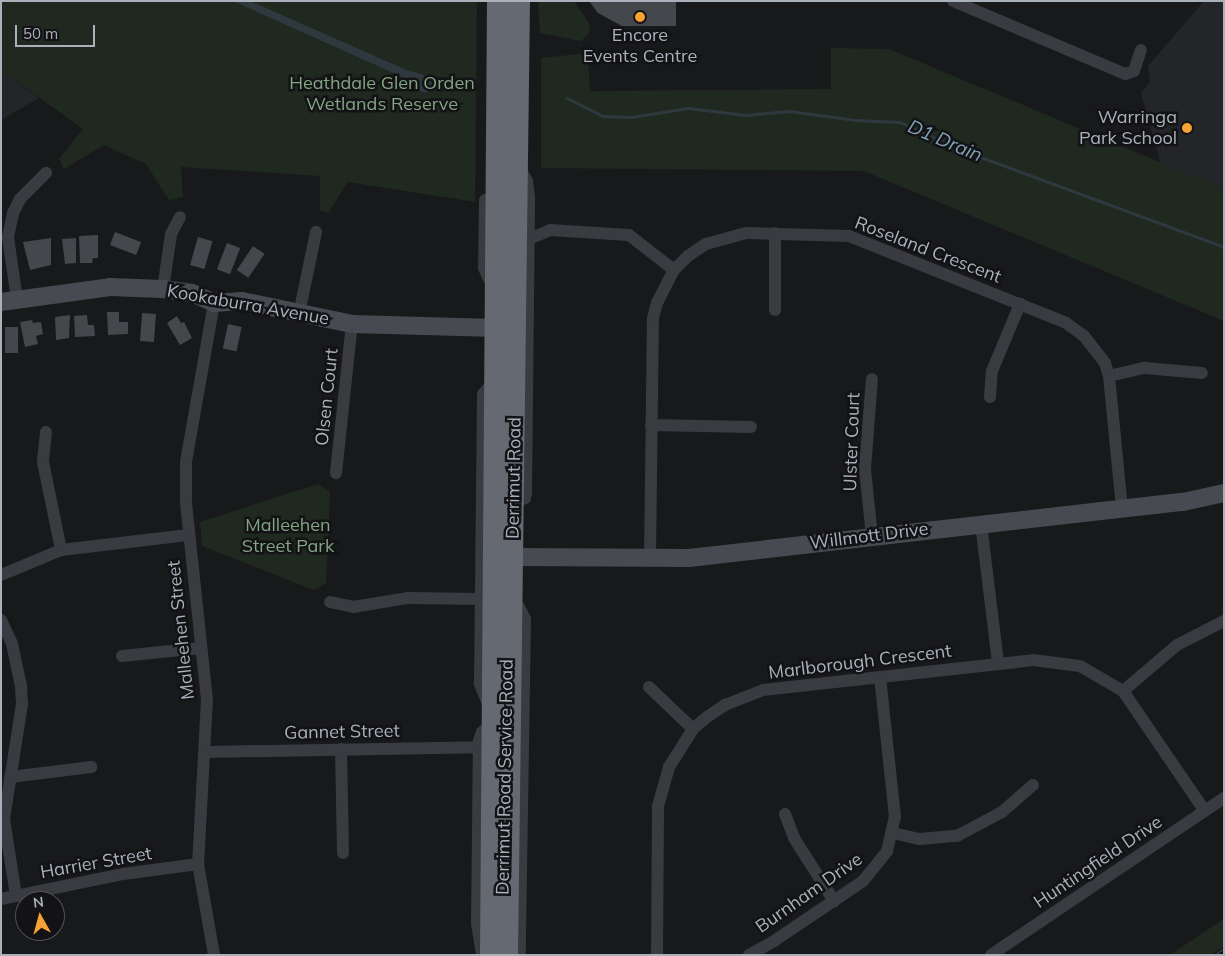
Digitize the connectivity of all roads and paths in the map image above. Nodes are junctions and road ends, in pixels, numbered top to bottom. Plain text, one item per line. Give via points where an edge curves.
1 (498, 1) edge
2 (519, 1) edge
3 (953, 1) edge
4 (966, 4) edge
5 (1141, 50) dead end
6 (517, 164) junction
7 (46, 173) dead end
8 (180, 217) dead end
9 (316, 232) dead end
10 (775, 233) junction
11 (529, 239) junction
12 (674, 270) junction
13 (163, 290) junction
14 (9, 300) edge
15 (214, 303) junction
16 (1020, 304) junction
17 (775, 310) dead end
18 (299, 314) junction
19 (352, 324) junction
20 (506, 328) junction
21 (1202, 374) dead end
22 (1109, 376) junction
23 (872, 379) dead end
24 (495, 380) junction
25 (990, 397) dead end
26 (651, 425) junction
27 (751, 427) dead end
28 (46, 432) dead end
29 (336, 473) dead end
30 (1224, 494) edge
31 (514, 503) junction
32 (1125, 508) junction
33 (981, 524) junction
34 (188, 535) junction
35 (872, 536) junction
36 (61, 550) junction
37 (503, 556) junction
38 (650, 558) junction
39 (1, 575) edge
40 (481, 599) junction
41 (330, 602) dead end
42 (513, 604) junction
43 (1, 620) edge
44 (492, 620) junction
45 (1224, 621) edge
46 (201, 648) junction
47 (122, 656) dead end
48 (998, 663) junction
49 (880, 676) junction
50 (649, 687) dead end
51 (1123, 691) junction
52 (498, 724) junction
53 (693, 729) junction
54 (341, 749) junction
55 (485, 750) junction
56 (205, 752) junction
57 (7, 758) edge
58 (91, 766) dead end
59 (10, 777) junction
60 (1033, 785) dead end
61 (1224, 798) edge
62 (1205, 810) junction
63 (785, 814) dead end
64 (893, 833) junction
65 (343, 853) dead end
66 (198, 864) junction
67 (15, 891) edge
68 (40, 891) edge
69 (15, 896) edge
70 (1, 899) edge
71 (834, 902) junction
72 (214, 955) edge
73 (482, 955) edge
74 (491, 955) edge
75 (507, 955) edge
76 (520, 955) edge
77 (657, 955) edge
78 (749, 955) edge
79 (991, 955) edge

1 - 20 highway, Derrimut Road via 496,298
2 - 6 highway, Derrimut Road
3 - 4 street
4 - 5 street via 1125,74 1134,71
6 - 11 street via 528,188
6 - 20 highway, Derrimut Road
7 - 14 street via 20,198 13,213 8,237
8 - 13 street via 171,234
9 - 18 street
10 - 12 street, Roseland Crescent via 726,236 706,244
10 - 16 street, Roseland Crescent via 849,236
10 - 17 street
11 - 12 street via 550,230 630,235
11 - 31 street via 526,493 524,498
12 - 26 street, Roseland Crescent via 653,318
13 - 14 street, Kookaburra Avenue via 110,287
13 - 15 street, Kookaburra Avenue via 192,293
15 - 18 street, Kookaburra Avenue via 242,301
15 - 34 street, Malleehen Street via 186,462
16 - 22 street, Roseland Crescent via 1066,323 1084,336 1105,363
16 - 25 street via 992,371
18 - 19 street, Kookaburra Avenue
19 - 20 street, Kookaburra Avenue
19 - 29 street, Olsen Court
20 - 24 highway, Derrimut Road
20 - 31 highway, Derrimut Road
21 - 22 street via 1145,368
22 - 32 street, Roseland Crescent
23 - 35 street, Ulster Court via 865,469
24 - 37 highway, Derrimut Road
24 - 40 street, Derrimut Road Service Road via 483,394
26 - 27 street
26 - 38 street, Roseland Crescent
28 - 36 street via 43,462
30 - 32 street, Willmott Drive
31 - 37 highway, Derrimut Road
32 - 33 street, Willmott Drive
33 - 35 street, Willmott Drive
33 - 48 street
34 - 36 street
34 - 46 street, Malleehen Street
35 - 38 street, Willmott Drive via 689,558
36 - 39 street
37 - 38 street, Willmott Drive
37 - 42 highway, Derrimut Road
37 - 44 highway, Derrimut Road
40 - 41 street via 408,598 352,607
40 - 52 street, Derrimut Road Service Road via 480,684
42 - 44 highway via 502,607
42 - 52 highway, Derrimut Road
42 - 76 street, Derrimut Road Service Road via 519,607 524,619
43 - 57 street via 12,644 21,686
44 - 52 highway, Derrimut Road
45 - 51 street via 1177,645
46 - 47 street
46 - 56 street, Malleehen Street via 207,699
48 - 49 street, Marlborough Crescent
48 - 51 street, Marlborough Crescent via 1058,661 1099,675
49 - 53 street, Marlborough Crescent via 763,690 725,705
49 - 64 street, Burnham Drive via 893,794
50 - 53 street
51 - 62 street, Marlborough Crescent
52 - 55 highway via 506,753 498,756
52 - 75 highway, Derrimut Road
53 - 77 street, Marlborough Crescent via 669,767 658,806
54 - 55 street, Gannet Street
54 - 56 street, Gannet Street
54 - 65 street
55 - 73 street, Derrimut Road Service Road via 477,924
55 - 74 highway
56 - 66 street, Malleehen Street
57 - 59 street
58 - 59 street
59 - 67 street via 4,819
60 - 64 street via 1002,812 957,836 919,839
61 - 62 street, Huntingfield Drive
62 - 79 street, Huntingfield Drive
63 - 71 street via 794,838
64 - 71 street, Burnham Drive via 881,863
66 - 68 street, Harrier Street via 122,874
66 - 72 street, Malleehen Street
69 - 70 street, Harrier Street
71 - 78 street, Burnham Drive

